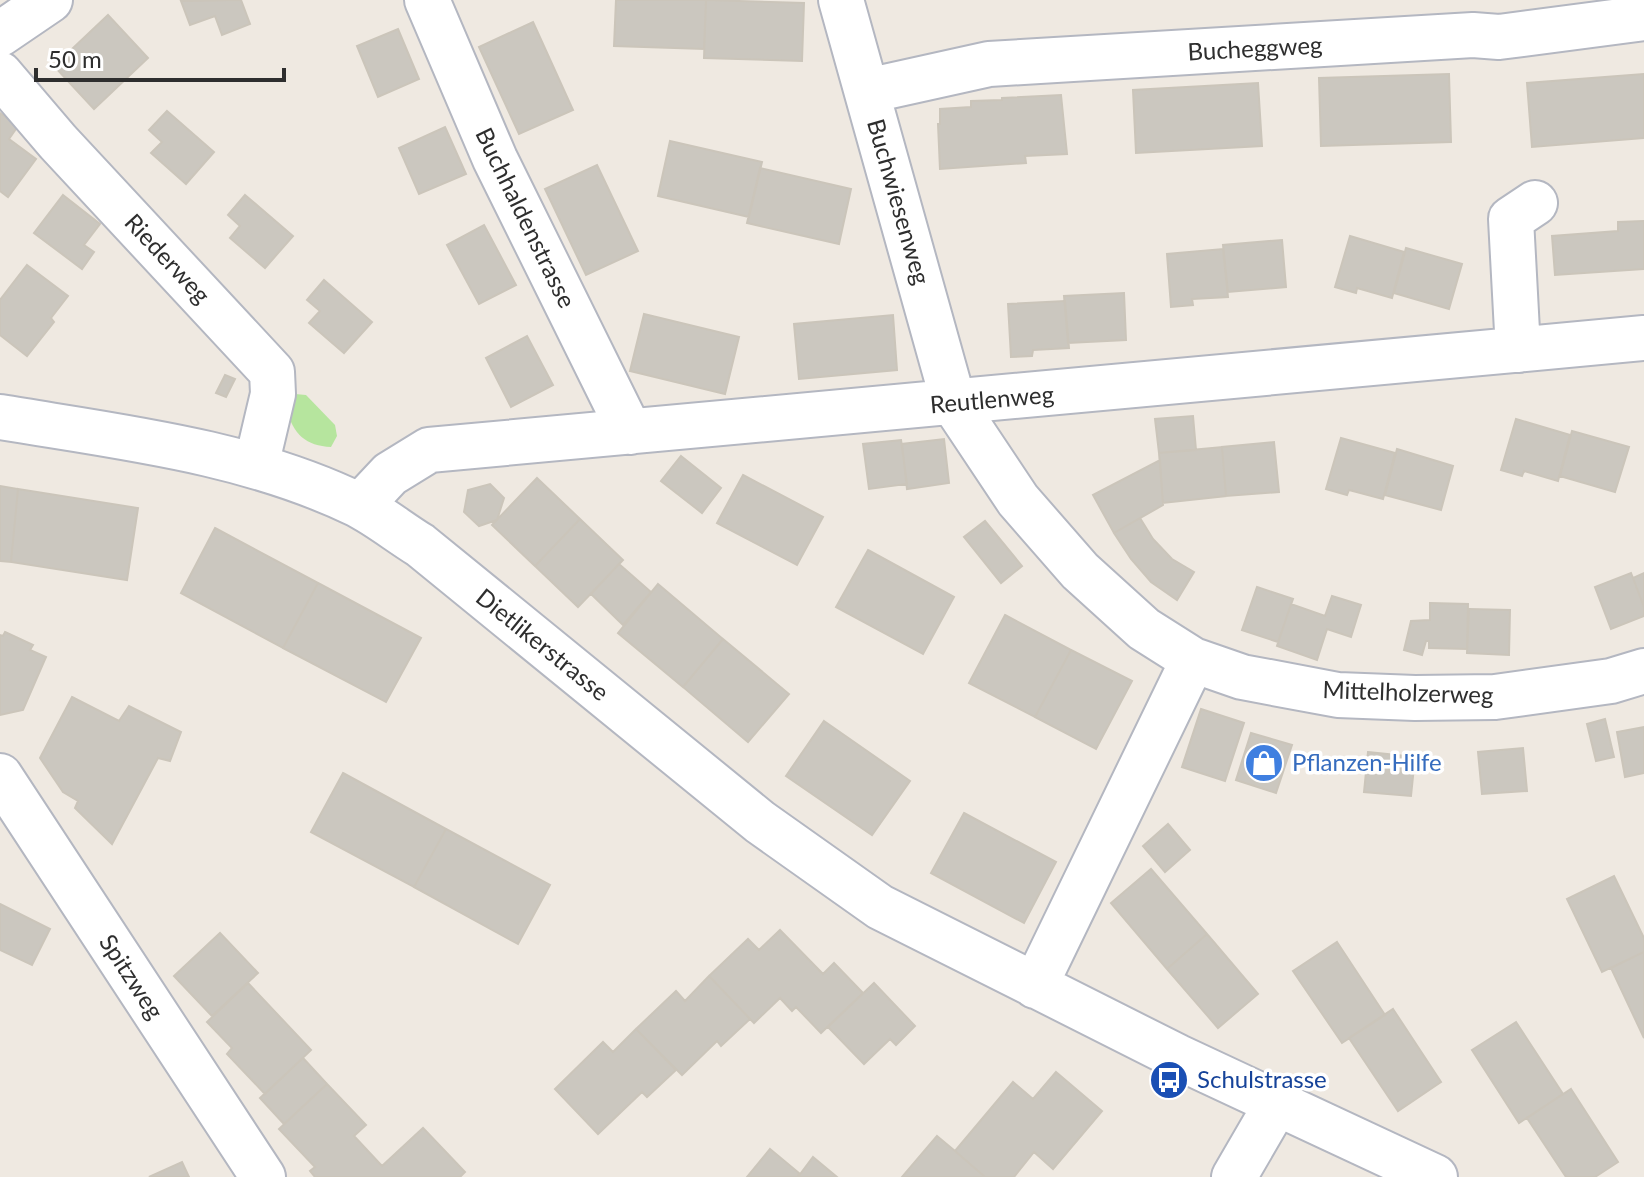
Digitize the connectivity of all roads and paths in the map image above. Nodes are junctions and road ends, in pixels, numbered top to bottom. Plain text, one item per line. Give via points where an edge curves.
1 (50, 0) edge
2 (427, 0) edge
3 (841, 0) edge
4 (1644, 18) edge
5 (0, 34) edge
6 (0, 74) edge
7 (867, 91) junction
8 (1535, 203) dead end
9 (1644, 338) edge
10 (1518, 350) junction
11 (954, 404) junction
12 (0, 417) edge
13 (630, 432) junction
14 (256, 466) junction
15 (360, 506) junction
16 (1193, 660) junction
17 (1644, 671) edge
18 (3, 787) edge
19 (1035, 986) junction
20 (1277, 1103) junction
21 (263, 1177) edge
22 (1234, 1177) edge
23 (1435, 1177) edge

1 - 5 street
2 - 13 street, Buchhaldenstrasse via 495,159
3 - 7 street, Buchwiesenweg
4 - 7 street, Bucheggweg via 1499,37 989,64
6 - 14 street, Riederweg via 272,372 273,394
7 - 11 street, Buchwiesenweg
8 - 10 street via 1511,219
9 - 10 street, Reutlenweg
10 - 11 street, Reutlenweg
11 - 13 street, Reutlenweg
11 - 16 street, Mittelholzerweg via 1018,500 1080,571 1144,629
12 - 14 street, Dietlikerstrasse
13 - 15 street, Reutlenweg via 429,450 390,474
14 - 15 street, Dietlikerstrasse
15 - 19 street, Dietlikerstrasse via 420,545 760,822 880,907
16 - 17 street, Mittelholzerweg via 1242,677 1338,695 1415,698 1495,697 1611,681
16 - 19 street
18 - 21 street, Spitzweg
19 - 20 street, Dietlikerstrasse
20 - 22 street
20 - 23 street, Dietlikerstrasse

